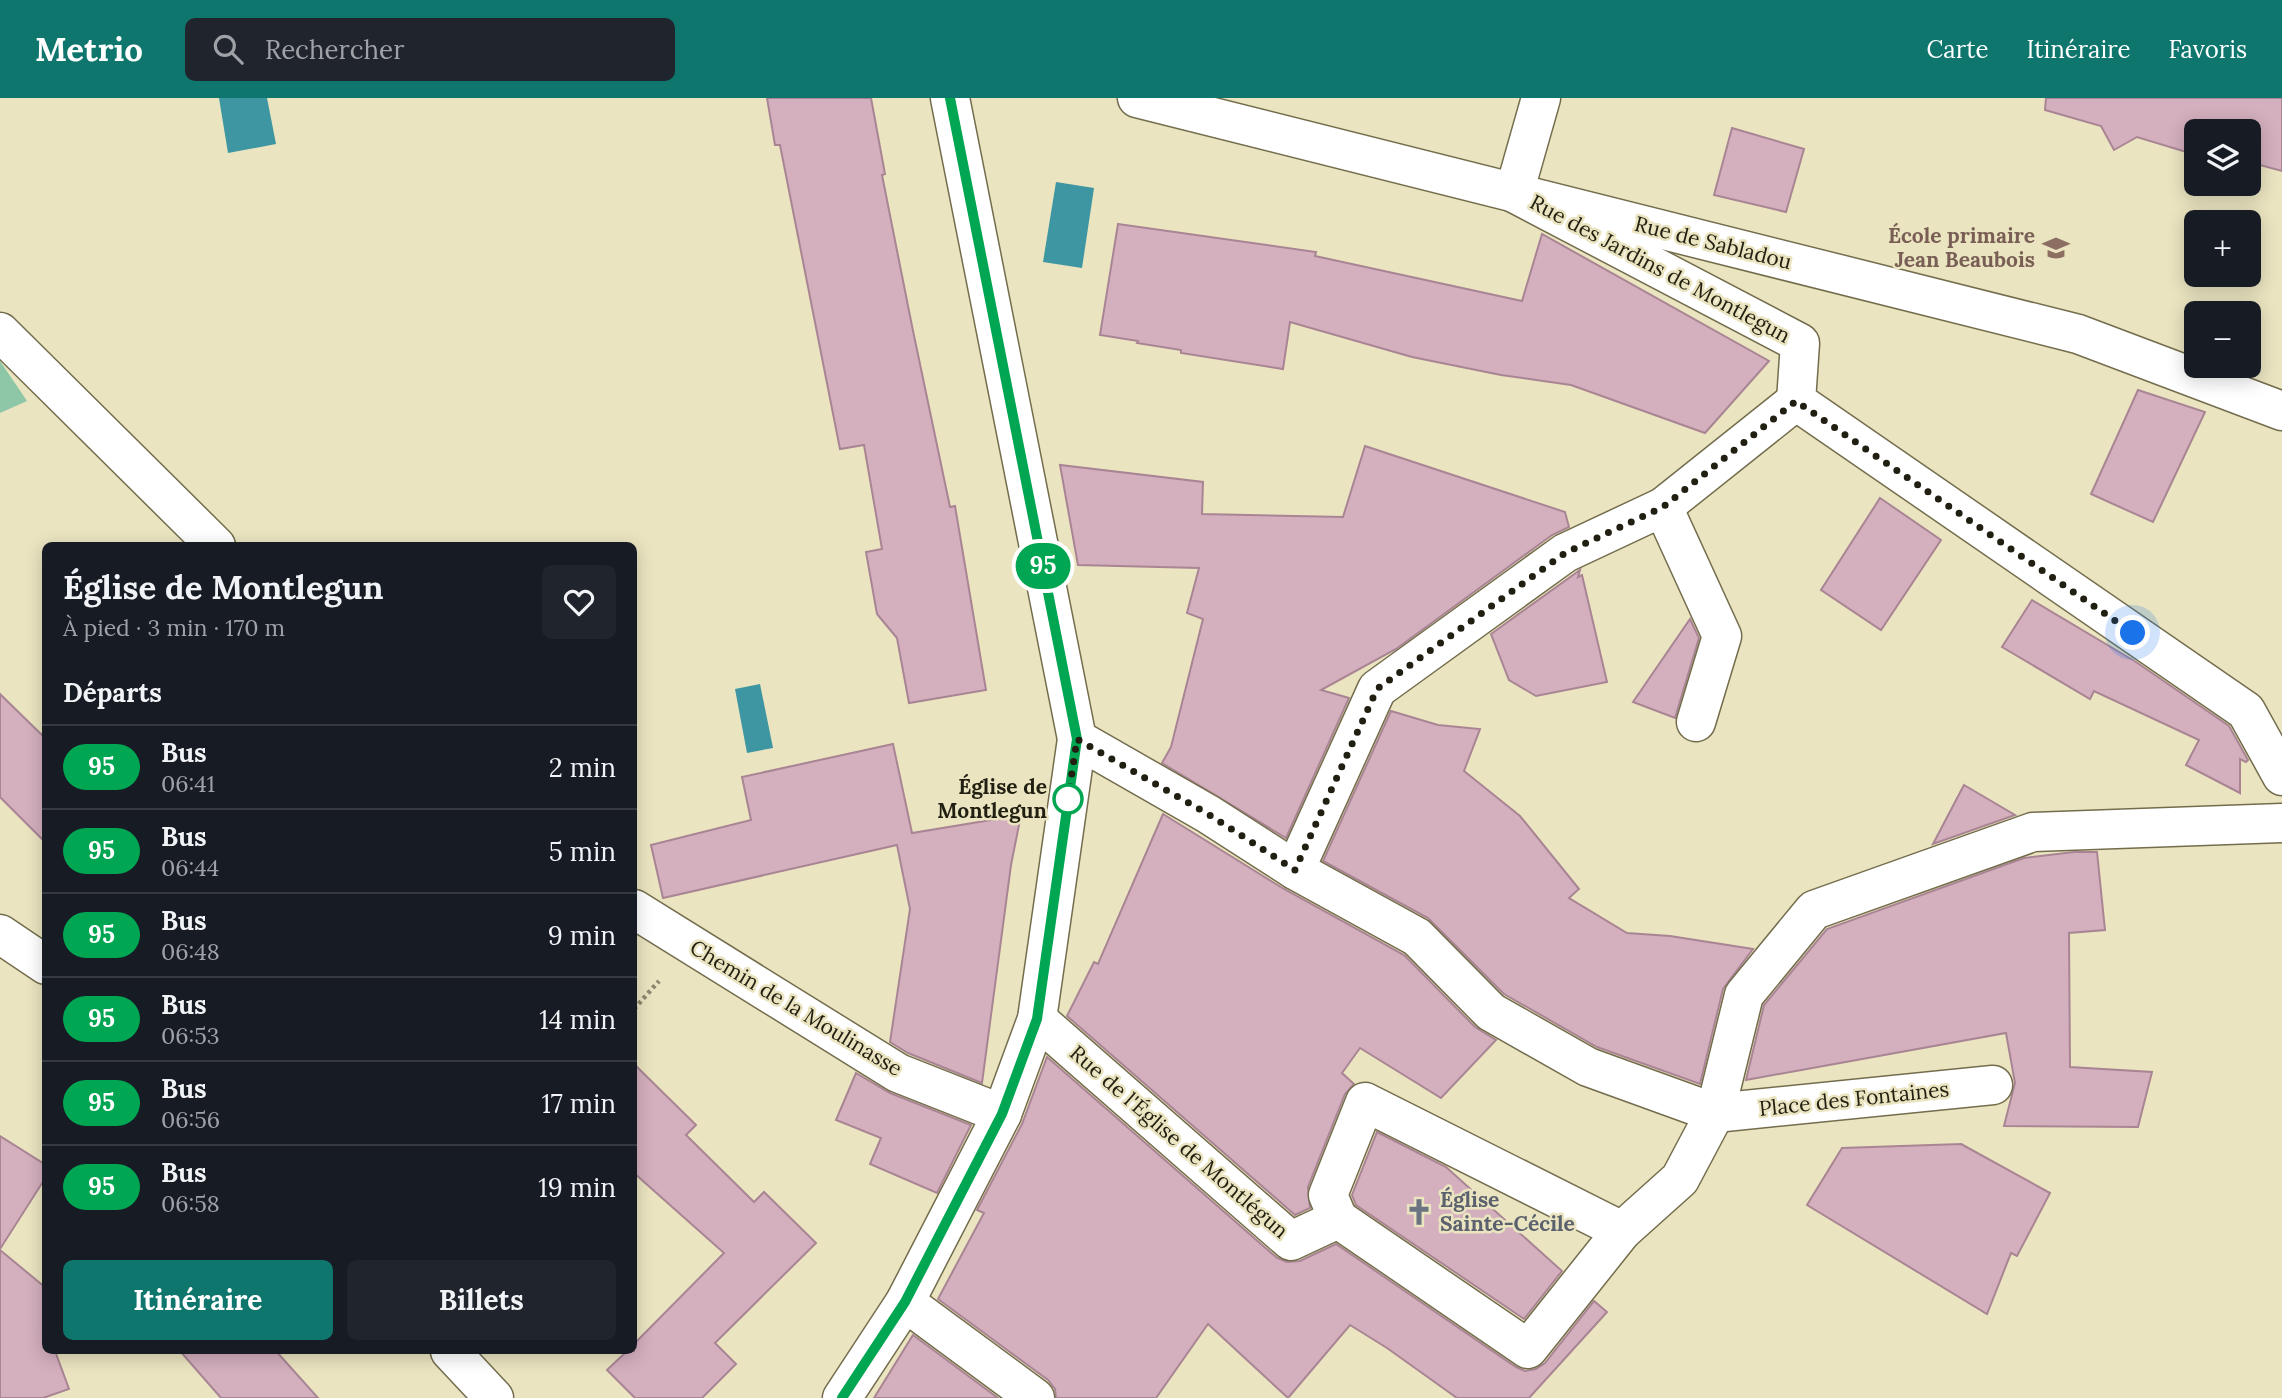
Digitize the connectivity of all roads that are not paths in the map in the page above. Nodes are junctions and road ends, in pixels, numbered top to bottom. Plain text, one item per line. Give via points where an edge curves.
1 (950, 98) edge
2 (1137, 98) edge
3 (1541, 98) edge
4 (1514, 193) junction
5 (0, 332) edge
6 (1796, 401) junction
7 (2282, 411) edge
8 (1663, 507) junction
9 (212, 542) edge
10 (1696, 722) dead end
11 (1077, 739) junction
12 (2282, 775) edge
13 (2282, 823) edge
14 (1295, 870) junction
15 (637, 911) edge
16 (0, 934) edge
17 (42, 962) edge
18 (1037, 1019) junction
19 (1993, 1085) dead end
20 (1715, 1113) junction
21 (1002, 1114) junction
22 (1338, 1220) junction
23 (1622, 1231) junction
24 (905, 1302) junction
25 (453, 1354) edge
26 (494, 1398) edge
27 (842, 1398) edge
28 (1035, 1398) edge

1 - 11 street
2 - 4 street, Rue de Sabladou
3 - 4 street
4 - 6 street, Rue des Jardins de Montlegun via 1800,343
4 - 7 street, Rue de Sabladou via 2078,334
5 - 9 street
6 - 8 street
6 - 12 street via 2246,711
8 - 10 street via 1722,636
8 - 14 street via 1565,553 1377,689
11 - 14 street
11 - 18 street
13 - 20 street via 2033,832 1814,910 1744,995
14 - 20 street via 1417,937 1491,1012 1588,1067
15 - 21 street, Chemin de la Moulinasse via 898,1073
16 - 17 street
18 - 21 street
18 - 22 street, Rue de l'Église de Montlégun via 1291,1241
19 - 20 street, Place des Fontaines
20 - 23 street via 1679,1179
21 - 24 street
22 - 23 street via 1528,1349
22 - 23 street via 1328,1195 1365,1102
24 - 27 street
24 - 28 street
25 - 26 street

